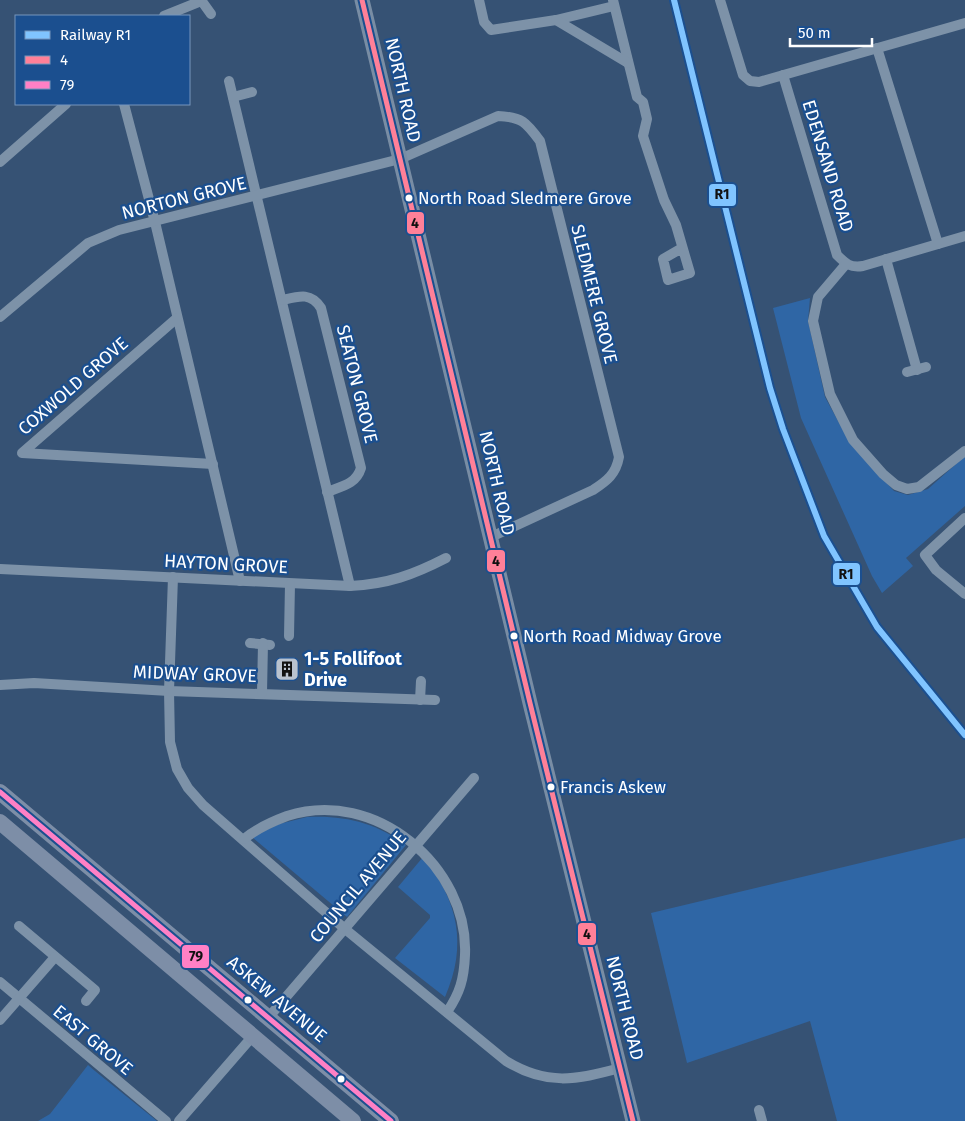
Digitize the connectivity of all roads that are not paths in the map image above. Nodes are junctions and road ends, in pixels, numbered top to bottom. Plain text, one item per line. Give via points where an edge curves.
1 (201, 0) edge
2 (362, 0) edge
3 (479, 0) edge
4 (720, 0) edge
5 (613, 3) edge
6 (211, 14) dead end
7 (167, 15) edge
8 (556, 20) junction
9 (965, 24) edge
10 (877, 48) junction
11 (628, 63) junction
12 (783, 75) junction
13 (229, 81) dead end
14 (252, 92) dead end
15 (233, 97) junction
16 (65, 105) edge
17 (124, 105) edge
18 (400, 159) junction
19 (0, 162) edge
20 (256, 197) junction
21 (155, 222) junction
22 (965, 236) edge
23 (938, 244) junction
24 (682, 248) dead end
25 (886, 260) junction
26 (846, 264) junction
27 (283, 300) junction
28 (0, 317) edge
29 (177, 318) junction
30 (917, 370) dead end
31 (965, 451) edge
32 (213, 464) junction
33 (327, 492) junction
34 (965, 518) edge
35 (491, 537) junction
36 (446, 558) dead end
37 (0, 569) edge
38 (174, 577) junction
39 (240, 581) junction
40 (290, 584) junction
41 (350, 586) junction
42 (965, 594) edge
43 (289, 636) dead end
44 (250, 644) dead end
45 (421, 681) dead end
46 (0, 685) edge
47 (169, 690) junction
48 (262, 693) junction
49 (420, 700) junction
50 (435, 700) dead end
51 (474, 778) dead end
52 (0, 792) edge
53 (13, 803) junction
54 (0, 818) edge
55 (0, 822) edge
56 (244, 840) junction
57 (415, 844) junction
58 (19, 926) dead end
59 (345, 929) junction
60 (55, 957) junction
61 (0, 982) edge
62 (19, 998) junction
63 (86, 1001) dead end
64 (447, 1012) junction
65 (268, 1018) junction
66 (0, 1020) edge
67 (252, 1037) junction
68 (620, 1068) junction
69 (759, 1110) dead end
70 (166, 1121) edge
71 (178, 1121) edge
72 (353, 1121) edge
73 (391, 1121) edge
74 (633, 1121) edge
75 (762, 1121) edge

1 - 6 street
1 - 7 street
2 - 18 street, NORTH ROAD
3 - 8 street via 484,22 491,30
4 - 12 street via 743,75 750,81 759,82
5 - 8 street
5 - 11 street
8 - 11 street
9 - 10 street
10 - 12 street
10 - 23 street
11 - 24 street via 647,119 643,136
12 - 26 street, EDENSAND ROAD via 837,255
13 - 15 street
14 - 15 street
15 - 20 street
16 - 19 street
17 - 21 street
18 - 20 street, NORTON GROVE
18 - 35 street, NORTH ROAD
18 - 35 street, SLEDMERE GROVE via 498,116 515,116 527,124 540,140 619,457 617,468 608,481 594,490
20 - 21 street, NORTON GROVE
20 - 27 street
21 - 28 street, NORTON GROVE via 119,230 88,243
21 - 29 street
22 - 23 street
23 - 25 street
25 - 26 street via 864,266
25 - 30 street
26 - 31 street via 818,298 813,321 830,394 853,440 896,486 907,489 919,487
27 - 33 street
27 - 33 street, SEATON GROVE via 304,295 316,299 321,308 361,468 358,478
29 - 32 street
29 - 32 street, COXWOLD GROVE via 22,453
32 - 39 street
33 - 41 street
34 - 42 street via 925,555 936,570
35 - 68 street, NORTH ROAD
36 - 41 street, HAYTON GROVE via 405,578
37 - 38 street, HAYTON GROVE
38 - 39 street, HAYTON GROVE
38 - 47 street
39 - 40 street, HAYTON GROVE
40 - 41 street, HAYTON GROVE
40 - 43 street
44 - 48 street via 266,644
45 - 49 street
46 - 47 street, MIDWAY GROVE via 34,683
47 - 48 street, MIDWAY GROVE
47 - 56 street via 169,735 177,770 203,805
48 - 49 street, MIDWAY GROVE
49 - 50 street, MIDWAY GROVE
51 - 57 street, COUNCIL AVENUE
52 - 53 main road, ASKEW AVENUE
53 - 54 main road
53 - 65 main road, ASKEW AVENUE
55 - 67 main road
56 - 57 street via 265,824 296,814 334,811 351,813 385,825
56 - 59 street
57 - 59 street, COUNCIL AVENUE
57 - 64 street via 446,880 463,925 466,944 464,980
58 - 60 street
59 - 64 street
59 - 65 street, COUNCIL AVENUE
60 - 62 street
60 - 63 street via 95,990
61 - 62 street, EAST GROVE
62 - 66 street
62 - 70 street, EAST GROVE
64 - 68 street via 506,1061 526,1072 564,1080
65 - 73 main road, ASKEW AVENUE
67 - 71 street
67 - 72 main road
68 - 74 street, NORTH ROAD
69 - 75 street

